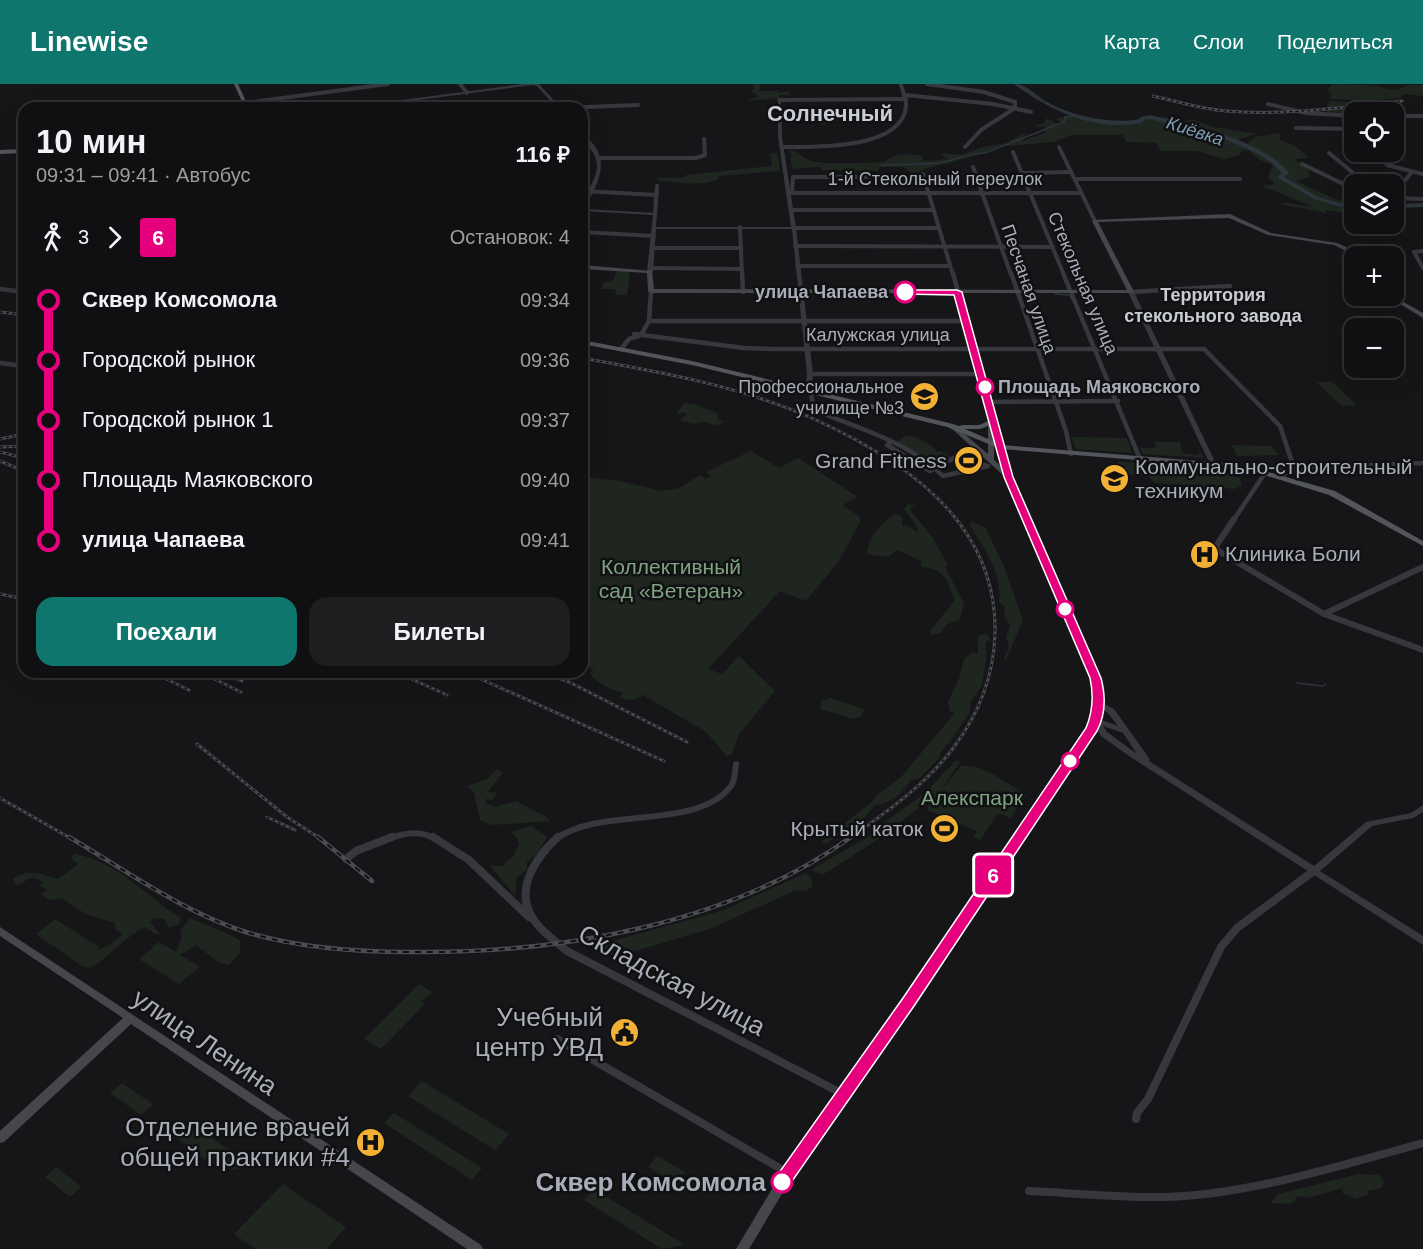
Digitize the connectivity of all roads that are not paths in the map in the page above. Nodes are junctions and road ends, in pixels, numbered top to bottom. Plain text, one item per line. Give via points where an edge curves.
1 (236, 84) edge
2 (388, 84) edge
3 (460, 84) edge
4 (534, 84) edge
5 (900, 84) edge
6 (927, 84) edge
7 (517, 85) edge
8 (467, 93) junction
9 (906, 97) junction
10 (778, 100) joint
11 (245, 102) edge
12 (266, 102) edge
13 (411, 102) edge
14 (554, 102) edge
15 (1268, 104) dead end
16 (638, 105) dead end
17 (588, 107) edge
18 (1015, 108) junction
19 (1031, 112) dead end
20 (1344, 115) edge
21 (1404, 116) edge
22 (1423, 116) edge
23 (1296, 128) dead end
24 (1344, 129) edge
25 (704, 139) dead end
26 (588, 142) edge
27 (965, 147) dead end
28 (1059, 147) dead end
29 (783, 148) junction
30 (18, 152) edge
31 (1014, 152) dead end
32 (0, 153) edge
33 (1329, 153) dead end
34 (600, 158) junction
35 (1384, 162) edge
36 (1302, 164) dead end
37 (973, 168) dead end
38 (1071, 172) junction
39 (1412, 172) junction
40 (1022, 173) junction
41 (923, 174) dead end
42 (1354, 174) edge
43 (1423, 174) edge
44 (1075, 179) junction
45 (1240, 180) dead end
46 (1404, 182) edge
47 (926, 183) junction
48 (1344, 184) edge
49 (657, 186) dead end
50 (591, 191) junction
51 (790, 193) junction
52 (928, 193) junction
53 (981, 193) junction
54 (1030, 193) junction
55 (1081, 193) junction
56 (657, 195) junction
57 (588, 197) edge
58 (1404, 198) edge
59 (1423, 199) edge
60 (588, 209) edge
61 (791, 210) junction
62 (933, 210) junction
63 (655, 214) junction
64 (1095, 221) junction
65 (740, 227) junction
66 (655, 228) junction
67 (794, 228) junction
68 (939, 228) junction
69 (588, 232) edge
70 (654, 236) junction
71 (795, 246) junction
72 (944, 247) junction
73 (1001, 247) junction
74 (1053, 247) junction
75 (653, 248) junction
76 (741, 248) junction
77 (1344, 248) edge
78 (1423, 251) edge
79 (797, 266) junction
80 (950, 266) junction
81 (588, 267) edge
82 (1423, 268) edge
83 (742, 269) junction
84 (651, 270) junction
85 (1230, 286) dead end
86 (0, 290) edge
87 (651, 291) junction
88 (18, 292) edge
89 (743, 292) junction
90 (800, 292) junction
91 (957, 292) junction
92 (1017, 292) junction
93 (1131, 292) junction
94 (1072, 293) junction
95 (1404, 304) edge
96 (1423, 316) edge
97 (804, 320) junction
98 (650, 321) junction
99 (966, 321) junction
100 (634, 334) dead end
101 (641, 335) junction
102 (588, 343) edge
103 (807, 348) junction
104 (974, 348) junction
105 (1036, 348) junction
106 (1096, 348) junction
107 (1158, 348) junction
108 (621, 349) junction
109 (0, 363) edge
110 (18, 365) edge
111 (810, 374) junction
112 (981, 375) junction
113 (808, 391) junction
114 (1118, 401) junction
115 (988, 402) junction
116 (1054, 402) junction
117 (991, 411) junction
118 (991, 422) junction
119 (951, 425) junction
120 (992, 442) junction
121 (1001, 447) junction
122 (1071, 454) junction
123 (1140, 459) junction
124 (989, 463) junction
125 (1423, 463) edge
126 (1213, 464) junction
127 (936, 467) junction
128 (1295, 467) junction
129 (1265, 473) junction
130 (1282, 475) junction
131 (1008, 477) junction
132 (1423, 544) edge
133 (1423, 567) edge
134 (1324, 614) junction
135 (1423, 650) edge
136 (1099, 704) junction
137 (1096, 721) junction
138 (1088, 735) junction
139 (1127, 735) junction
140 (1108, 737) junction
141 (1117, 742) junction
142 (736, 764) dead end
143 (1149, 764) junction
144 (1423, 808) edge
145 (346, 859) dead end
146 (1315, 870) junction
147 (530, 917) junction
148 (0, 931) edge
149 (1423, 941) edge
150 (129, 1019) junction
151 (557, 1039) dead end
152 (843, 1094) junction
153 (1136, 1119) dead end
154 (0, 1138) edge
155 (1423, 1143) edge
156 (788, 1173) junction
157 (1029, 1191) dead end
158 (477, 1249) edge
159 (742, 1249) edge

1 - 11 main road
2 - 12 street
3 - 8 street
4 - 7 street
4 - 14 street
5 - 9 street
6 - 18 street via 984,92 1012,100
7 - 8 street
8 - 13 street
9 - 10 street
9 - 18 street
9 - 29 street via 908,110 902,123 881,136 840,145
10 - 29 street
15 - 20 street via 1306,113
16 - 17 street
18 - 19 street
18 - 27 street via 968,138
21 - 22 street
23 - 24 street
25 - 34 street via 705,155 696,158
26 - 34 street
28 - 38 street
29 - 51 street
30 - 32 main road
31 - 40 street, Стекольная улица
33 - 42 street
34 - 50 street via 599,176
35 - 39 street
36 - 48 street
37 - 53 street, Песчаная улица
38 - 40 street
38 - 44 street
39 - 43 street
39 - 46 street
40 - 54 street, Стекольная улица
41 - 47 street
44 - 45 street
44 - 55 street
47 - 51 street via 901,177 793,177
47 - 52 street
49 - 56 street
50 - 56 street
50 - 57 street
51 - 52 street, 1-й Стекольный переулок
51 - 61 street
52 - 53 street, 1-й Стекольный переулок
52 - 62 street
53 - 54 street, 1-й Стекольный переулок
53 - 73 street, Песчаная улица
54 - 55 street, 1-й Стекольный переулок
54 - 74 street, Стекольная улица
55 - 64 street
56 - 63 street
58 - 59 street
60 - 63 street
61 - 62 street
61 - 67 street
62 - 68 street
63 - 66 street
64 - 77 main road via 1230,216 1270,234
64 - 93 main road
65 - 66 street
65 - 67 street
65 - 76 street
66 - 70 street
67 - 68 street
67 - 71 street
68 - 72 street
69 - 70 street
70 - 75 street
71 - 72 street
71 - 79 street
72 - 73 street
72 - 80 street
73 - 74 street
73 - 92 street, Песчаная улица
74 - 94 street, Стекольная улица
75 - 76 street
75 - 84 street
76 - 83 street
78 - 82 street via 1414,252
79 - 80 street
79 - 90 street
80 - 91 street
81 - 84 main road
83 - 84 street
83 - 89 street
84 - 87 main road
85 - 93 street
86 - 88 street
87 - 89 main road
87 - 98 street
89 - 90 main road
90 - 91 main road
90 - 97 street
91 - 92 main road
91 - 99 main road
92 - 94 main road
92 - 105 street, Песчаная улица
93 - 94 main road
93 - 107 street
94 - 106 street, Стекольная улица
95 - 96 main road
97 - 98 street
97 - 99 street
97 - 103 street
98 - 101 street
99 - 104 main road
100 - 101 street, Калужская улица
101 - 103 street, Калужская улица via 744,348
101 - 108 street via 629,339
102 - 108 main road
103 - 104 street, Калужская улица
103 - 111 street
104 - 105 street, Калужская улица
104 - 112 main road
105 - 106 street, Калужская улица
105 - 116 street, Песчаная улица
106 - 107 street, Калужская улица
106 - 114 street, Стекольная улица
107 - 126 street
107 - 128 street, Калужская улица via 1204,350 1280,426
108 - 113 main road
109 - 110 street
111 - 112 street
111 - 113 street
112 - 115 main road
113 - 119 main road
113 - 127 street via 814,410 890,442 886,445 930,471
114 - 116 street
114 - 123 street, Стекольная улица
115 - 116 street
115 - 117 main road
116 - 122 street, Песчаная улица
117 - 118 main road
117 - 121 main road
118 - 119 main road via 980,427
118 - 120 main road
119 - 120 main road
119 - 124 main road
120 - 121 main road
120 - 124 main road
121 - 122 main road
121 - 131 main road
122 - 123 main road
123 - 126 main road
124 - 127 street via 943,476
124 - 127 street via 981,465 965,452
124 - 131 main road
125 - 128 street
126 - 129 main road
128 - 130 street
128 - 130 street via 1280,465
129 - 130 main road
129 - 134 street via 1217,550
130 - 132 main road via 1332,493
131 - 136 main road via 1095,678
133 - 134 street
134 - 135 street
136 - 137 main road
136 - 139 street via 1111,711
137 - 138 main road
137 - 139 street
137 - 140 street
138 - 140 street
138 - 152 main road
139 - 141 street via 1125,742
139 - 143 street
140 - 141 street
141 - 143 street
142 - 147 street via 737,776 727,793 698,808 583,825 562,834 545,850 525,887
143 - 146 street
144 - 146 street via 1413,815 1369,824
145 - 147 street, Складская улица via 356,851 404,833 429,835 469,860
146 - 149 street
146 - 153 street via 1236,928 1221,947
147 - 152 street, Складская улица via 569,952
148 - 150 main road, улица Ленина
150 - 154 main road
150 - 158 main road, улица Ленина
151 - 156 street
152 - 156 main road
155 - 157 street via 1278,1181 1211,1192 1167,1197
156 - 159 main road

